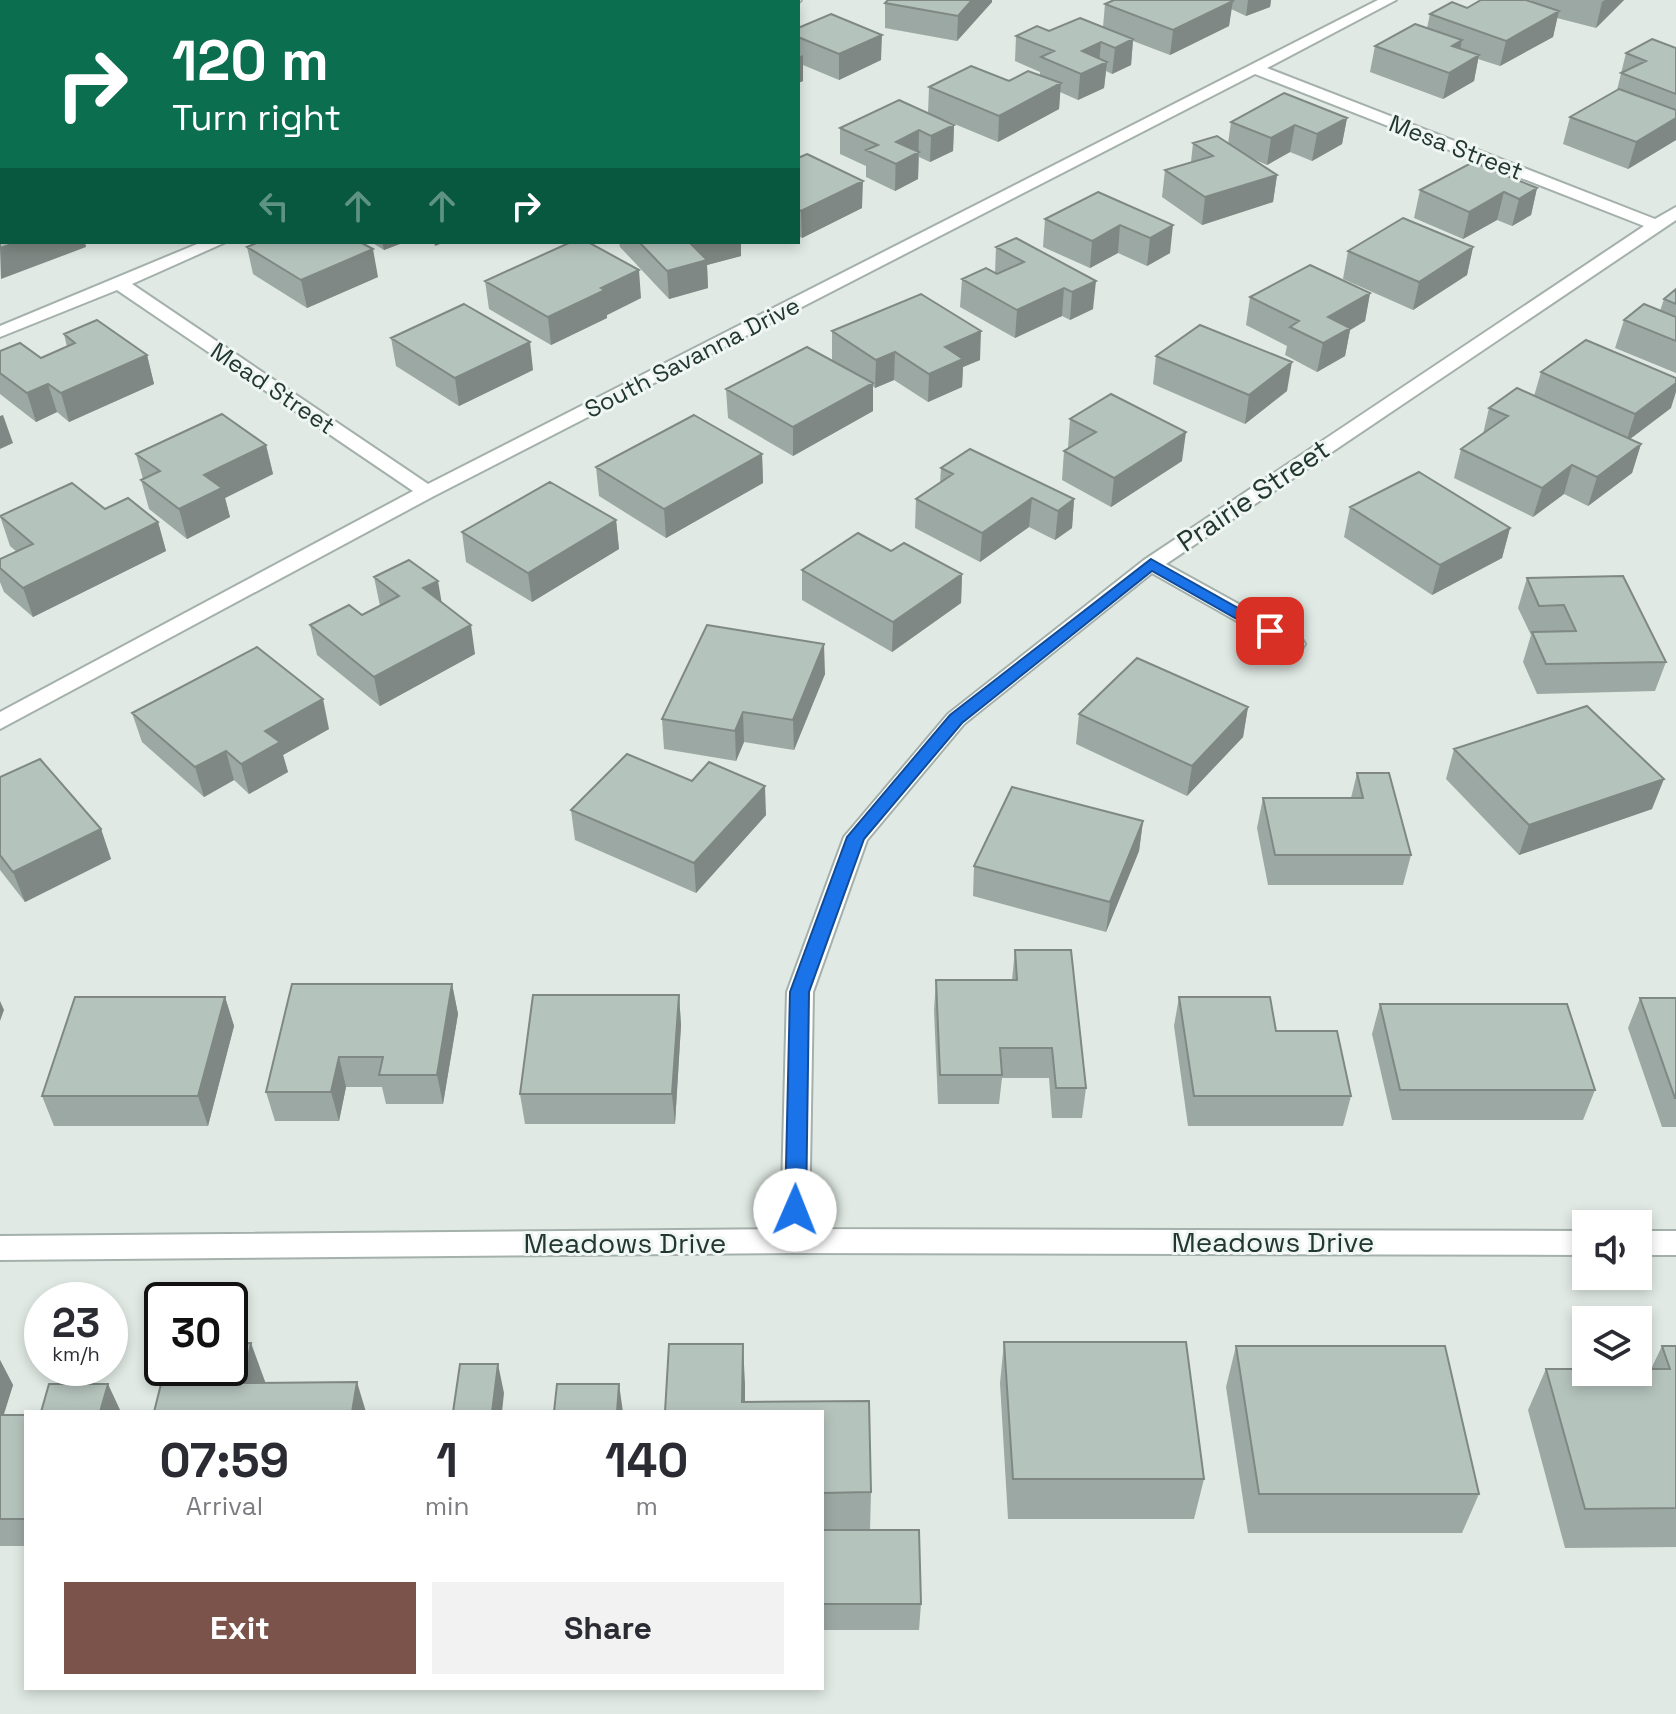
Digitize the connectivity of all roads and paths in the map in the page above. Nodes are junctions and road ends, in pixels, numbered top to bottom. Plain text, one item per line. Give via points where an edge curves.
1 (1389, 0) edge
2 (1255, 69) junction
3 (1676, 212) edge
4 (1656, 225) junction
5 (212, 244) edge
6 (119, 283) junction
7 (0, 332) edge
8 (427, 492) junction
9 (1151, 564) junction
10 (1294, 644) dead end
11 (0, 722) edge
12 (795, 1241) junction
13 (1572, 1243) edge
14 (1652, 1243) edge
15 (1676, 1243) edge
16 (0, 1248) edge

1 - 2 street, South Savanna Drive
2 - 4 street, Mesa Street
2 - 8 street, South Savanna Drive
3 - 4 street, Prairie Street
4 - 9 street, Prairie Street
5 - 6 street
6 - 7 street
6 - 8 street, Mead Street
8 - 11 street, South Savanna Drive
9 - 10 street
9 - 12 street, Prairie Street via 956,719 856,837 800,992
12 - 13 street, Meadows Drive
12 - 16 street, Meadows Drive
14 - 15 street

